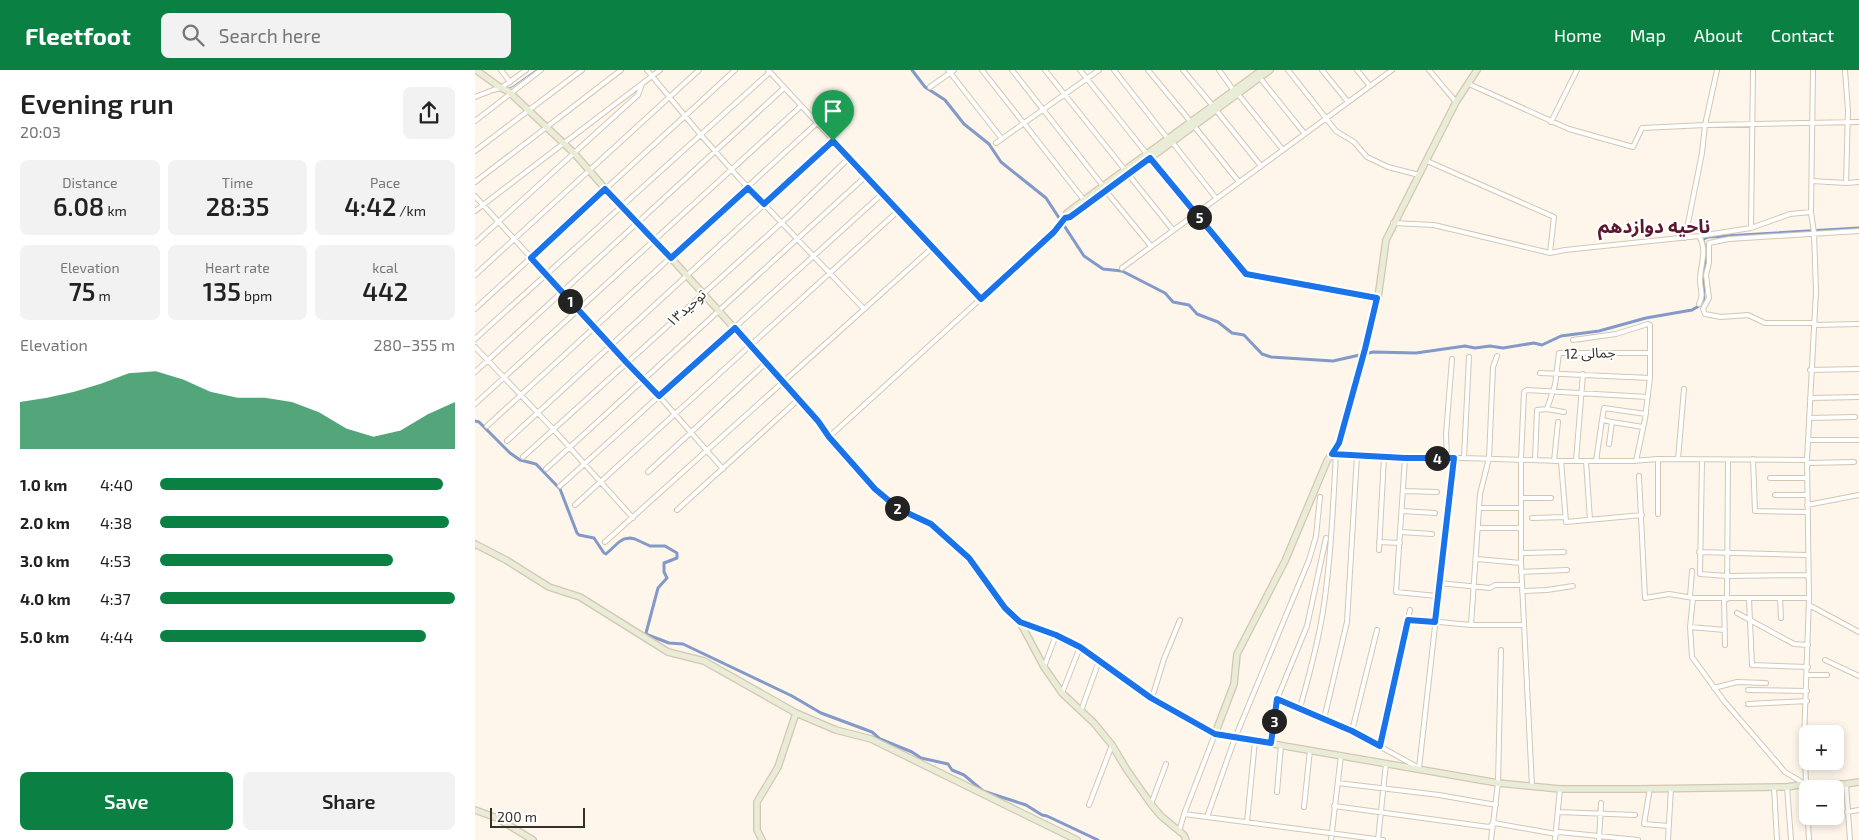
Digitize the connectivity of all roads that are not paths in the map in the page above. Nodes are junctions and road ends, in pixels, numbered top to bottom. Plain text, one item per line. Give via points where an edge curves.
1 (476, 70) edge
2 (501, 70) edge
3 (526, 70) edge
4 (541, 70) edge
5 (582, 70) edge
6 (621, 70) edge
7 (647, 70) edge
8 (660, 70) edge
9 (699, 70) edge
10 (735, 70) edge
11 (982, 70) edge
12 (1012, 70) edge
13 (1045, 70) edge
14 (1080, 70) edge
15 (1099, 70) edge
16 (1114, 70) edge
17 (1148, 70) edge
18 (1183, 70) edge
19 (1219, 70) edge
20 (1262, 70) edge
21 (1270, 70) edge
22 (1288, 70) edge
23 (1322, 70) edge
24 (1357, 70) edge
25 (1391, 70) edge
26 (1429, 70) edge
27 (1477, 70) edge
28 (1577, 70) edge
29 (1717, 70) edge
30 (1753, 70) edge
31 (1813, 70) edge
32 (1845, 70) edge
33 (769, 71) edge
34 (951, 71) edge
35 (1256, 74) edge
36 (651, 76) junction
37 (1088, 79) junction
38 (510, 82) junction
39 (642, 84) junction
40 (1469, 84) junction
41 (1370, 86) junction
42 (501, 88) junction
43 (784, 88) junction
44 (930, 88) dead end
45 (509, 92) junction
46 (1236, 92) junction
47 (1065, 95) junction
48 (475, 97) edge
49 (669, 97) junction
50 (1348, 102) junction
51 (1456, 102) junction
52 (801, 106) junction
53 (1214, 108) junction
54 (529, 110) junction
55 (1044, 110) junction
56 (685, 116) junction
57 (1327, 118) junction
58 (475, 121) edge
59 (1551, 122) junction
60 (1847, 122) junction
61 (1859, 122) edge
62 (817, 123) junction
63 (1024, 123) junction
64 (1812, 123) junction
65 (1192, 124) junction
66 (1705, 124) junction
67 (1753, 124) junction
68 (547, 126) junction
69 (700, 134) junction
70 (1305, 134) junction
71 (1002, 139) junction
72 (833, 141) junction
73 (1170, 141) junction
74 (563, 143) junction
75 (996, 143) dead end
76 (1283, 150) junction
77 (475, 151) edge
78 (573, 152) junction
79 (716, 152) junction
80 (1148, 156) junction
81 (849, 158) junction
82 (1427, 162) junction
83 (1261, 166) junction
84 (588, 170) junction
85 (731, 170) junction
86 (1126, 172) junction
87 (1419, 175) junction
88 (865, 176) junction
89 (1812, 181) junction
90 (475, 182) edge
91 (1239, 182) junction
92 (1859, 182) edge
93 (1846, 183) junction
94 (748, 188) junction
95 (1104, 188) junction
96 (605, 189) junction
97 (882, 194) junction
98 (475, 196) edge
99 (1216, 198) junction
100 (1084, 200) junction
101 (764, 204) junction
102 (483, 205) junction
103 (621, 206) junction
104 (475, 211) edge
105 (898, 211) junction
106 (1811, 212) junction
107 (1195, 213) junction
108 (1064, 220) junction
109 (498, 222) junction
110 (781, 222) junction
111 (1393, 223) junction
112 (637, 224) junction
113 (1751, 228) junction
114 (1173, 230) junction
115 (1859, 231) edge
116 (1814, 233) junction
117 (1699, 236) junction
118 (797, 238) junction
119 (1685, 238) junction
120 (514, 239) junction
121 (654, 240) junction
122 (475, 243) edge
123 (1151, 246) junction
124 (933, 248) junction
125 (1550, 253) junction
126 (813, 256) junction
127 (531, 258) junction
128 (671, 258) junction
129 (1122, 268) dead end
130 (830, 272) junction
131 (475, 275) edge
132 (545, 275) junction
133 (687, 275) junction
134 (561, 291) junction
135 (703, 293) junction
136 (1377, 298) junction
137 (981, 299) junction
138 (1699, 304) dead end
139 (475, 309) edge
140 (863, 309) junction
141 (578, 310) junction
142 (719, 310) junction
143 (1815, 324) junction
144 (1859, 324) edge
145 (594, 327) junction
146 (735, 328) junction
147 (475, 339) edge
148 (1573, 340) dead end
149 (611, 345) junction
150 (750, 345) junction
151 (475, 347) edge
152 (1649, 353) junction
153 (1497, 356) dead end
154 (1469, 357) dead end
155 (1452, 359) dead end
156 (488, 360) junction
157 (626, 362) junction
158 (766, 363) junction
159 (1859, 369) edge
160 (1810, 370) junction
161 (475, 372) edge
162 (1540, 373) dead end
163 (1557, 373) junction
164 (1583, 374) junction
165 (504, 377) junction
166 (1650, 378) junction
167 (643, 379) junction
168 (783, 382) junction
169 (1684, 389) dead end
170 (1553, 392) junction
171 (1582, 393) junction
172 (520, 396) junction
173 (659, 396) junction
174 (1648, 397) junction
175 (1859, 397) edge
176 (1809, 398) junction
177 (799, 399) junction
178 (475, 404) edge
179 (1547, 409) junction
180 (1564, 412) dead end
181 (537, 413) junction
182 (675, 414) junction
183 (1646, 414) junction
184 (1855, 417) dead end
185 (1809, 418) junction
186 (1602, 420) junction
187 (1558, 422) dead end
188 (1612, 422) junction
189 (487, 426) dead end
190 (1643, 426) junction
191 (554, 430) junction
192 (691, 432) junction
193 (829, 437) junction
194 (1808, 440) junction
195 (1858, 440) edge
196 (507, 441) dead end
197 (1609, 444) dead end
198 (569, 447) junction
199 (707, 450) junction
200 (1334, 454) junction
201 (1357, 456) junction
202 (523, 457) dead end
203 (1384, 457) junction
204 (1405, 458) junction
205 (1447, 458) junction
206 (1454, 458) junction
207 (1464, 458) junction
208 (1489, 458) junction
209 (1657, 459) junction
210 (1753, 459) junction
211 (1521, 460) junction
212 (1535, 460) junction
213 (1677, 460) junction
214 (1702, 460) junction
215 (1728, 460) junction
216 (1554, 461) junction
217 (1561, 461) junction
218 (1575, 461) junction
219 (1586, 461) junction
220 (1595, 461) junction
221 (1636, 461) junction
222 (1807, 461) junction
223 (1855, 462) dead end
224 (584, 464) junction
225 (546, 468) dead end
226 (723, 468) junction
227 (648, 472) dead end
228 (1639, 476) dead end
229 (1770, 478) dead end
230 (1807, 478) junction
231 (600, 482) junction
232 (560, 486) dead end
233 (1403, 491) junction
234 (1437, 492) dead end
235 (1775, 495) dead end
236 (1807, 495) junction
237 (1859, 495) edge
238 (1320, 497) dead end
239 (1521, 498) junction
240 (1551, 498) dead end
241 (575, 505) dead end
242 (1807, 505) junction
243 (1479, 508) junction
244 (1521, 508) junction
245 (677, 510) dead end
246 (1402, 511) junction
247 (1807, 512) junction
248 (1435, 513) dead end
249 (1658, 514) dead end
250 (1641, 515) junction
251 (1565, 517) junction
252 (633, 518) junction
253 (1532, 518) dead end
254 (1590, 520) junction
255 (1479, 528) junction
256 (1521, 528) junction
257 (1401, 532) junction
258 (1432, 534) dead end
259 (1315, 536) junction
260 (1328, 539) junction
261 (605, 542) dead end
262 (1379, 542) junction
263 (1400, 543) junction
264 (475, 544) edge
265 (1379, 550) dead end
266 (1564, 552) dead end
267 (1699, 552) junction
268 (1521, 553) junction
269 (1727, 553) junction
270 (1807, 555) junction
271 (1477, 559) junction
272 (1521, 563) junction
273 (1567, 570) dead end
274 (1521, 572) junction
275 (1691, 572) dead end
276 (1808, 575) junction
277 (1727, 576) junction
278 (1439, 583) junction
279 (1521, 584) junction
280 (1474, 586) junction
281 (1573, 586) dead end
282 (1522, 591) junction
283 (1437, 596) junction
284 (1691, 597) junction
285 (1809, 598) junction
286 (1726, 599) junction
287 (1749, 599) junction
288 (1780, 599) junction
289 (1809, 605) junction
290 (1410, 610) dead end
291 (1737, 613) dead end
292 (1781, 618) dead end
293 (1180, 620) dead end
294 (1408, 620) junction
295 (1749, 620) junction
296 (1020, 622) junction
297 (1435, 622) junction
298 (1471, 624) junction
299 (1524, 625) junction
300 (1689, 627) junction
301 (1377, 630) dead end
302 (1725, 630) junction
303 (1859, 632) edge
304 (1056, 635) junction
305 (1725, 645) dead end
306 (1808, 645) junction
307 (1080, 647) junction
308 (1501, 650) dead end
309 (1825, 660) dead end
310 (1099, 661) junction
311 (1044, 667) junction
312 (1807, 667) junction
313 (1808, 675) junction
314 (1827, 676) dead end
315 (1859, 676) edge
316 (1766, 683) dead end
317 (1715, 688) junction
318 (1748, 690) dead end
319 (1807, 692) junction
320 (1062, 693) junction
321 (1151, 698) junction
322 (1277, 699) junction
323 (1807, 701) junction
324 (1748, 704) dead end
325 (1082, 708) dead end
326 (1300, 708) junction
327 (796, 713) junction
328 (1324, 718) junction
329 (1352, 731) junction
330 (1215, 734) junction
331 (1235, 738) junction
332 (1255, 741) junction
333 (1271, 743) junction
334 (1112, 745) junction
335 (1281, 745) junction
336 (1380, 746) junction
337 (1311, 750) junction
338 (1341, 756) junction
339 (1386, 763) junction
340 (1166, 764) dead end
341 (1419, 768) junction
342 (1799, 780) edge
343 (1805, 780) edge
344 (1859, 782) edge
345 (1338, 783) junction
346 (1498, 783) junction
347 (1846, 784) joint
348 (1799, 785) edge
349 (1532, 787) junction
350 (1774, 787) junction
351 (1787, 787) junction
352 (1383, 788) junction
353 (1650, 788) junction
354 (1671, 788) junction
355 (1560, 789) junction
356 (1277, 792) dead end
357 (1601, 803) dead end
358 (1151, 804) junction
359 (1089, 805) dead end
360 (1496, 805) junction
361 (1334, 806) junction
362 (1304, 807) dead end
363 (475, 810) edge
364 (1859, 810) edge
365 (1381, 811) junction
366 (1558, 812) junction
367 (1847, 812) junction
368 (1184, 814) junction
369 (1601, 814) junction
370 (1635, 815) dead end
371 (1207, 817) junction
372 (1247, 822) junction
373 (1493, 823) junction
374 (1808, 825) edge
375 (1669, 826) junction
376 (1179, 832) junction
377 (1332, 833) junction
378 (1556, 834) junction
379 (1599, 838) edge
380 (533, 840) edge
381 (762, 840) edge
382 (1077, 840) edge
383 (1186, 840) edge
384 (1331, 840) edge
385 (1378, 840) edge
386 (1383, 840) edge
387 (1491, 840) edge
388 (1555, 840) edge
389 (1638, 840) edge
390 (1668, 840) edge
391 (1777, 840) edge
392 (1791, 840) edge
393 (1809, 840) edge
394 (1851, 840) edge

1 - 42 street
2 - 38 street
3 - 38 street
4 - 45 street
5 - 54 street
6 - 68 street
7 - 36 street
8 - 36 street
9 - 49 street
10 - 56 street
11 - 63 street
12 - 55 street
13 - 47 street
14 - 37 street
15 - 37 street
16 - 73 street
17 - 65 street
18 - 53 street
19 - 46 street
20 - 35 street
21 - 35 street
22 - 57 street
23 - 50 street
24 - 41 street
25 - 41 street
26 - 51 street
27 - 40 street
28 - 59 street
29 - 66 street
30 - 67 street
31 - 64 street
32 - 60 street
33 - 43 street
33 - 69 street
34 - 44 street
34 - 71 street
35 - 46 street
35 - 70 street
36 - 39 street
36 - 49 street
37 - 47 street
37 - 80 street
38 - 42 street
39 - 74 street
39 - 78 street via 639,94
40 - 51 street
40 - 59 street
41 - 50 street
42 - 45 street
42 - 48 street
43 - 52 street
43 - 79 street
45 - 54 street
45 - 58 street
46 - 53 street
46 - 76 street
47 - 55 street
47 - 86 street
49 - 56 street
49 - 84 street
50 - 57 street
51 - 82 street
52 - 62 street
52 - 85 street
53 - 65 street
53 - 83 street
54 - 68 street
54 - 77 street
55 - 63 street
55 - 95 street
56 - 69 street
56 - 96 street
57 - 70 street
57 - 87 street via 1336,131 1354,142 1371,160
59 - 66 street via 1633,147 1642,128
60 - 61 street
60 - 64 street
60 - 93 street
62 - 72 street
62 - 94 street
63 - 71 street
63 - 100 street
64 - 67 street
64 - 89 street
65 - 73 street
65 - 91 street
66 - 67 street
66 - 119 street
67 - 113 street
68 - 74 street
68 - 90 street
69 - 79 street
69 - 103 street
70 - 76 street
71 - 75 street
72 - 81 street
72 - 101 street
73 - 80 street
73 - 99 street
74 - 78 street
74 - 102 street
76 - 83 street
78 - 84 street
78 - 109 street
79 - 85 street
79 - 112 street
80 - 86 street
80 - 107 street
81 - 88 street
81 - 110 street, توحید۱۳
82 - 87 street
82 - 125 street via 1554,217
83 - 91 street
84 - 96 street
84 - 120 street
85 - 94 street
85 - 121 street
86 - 95 street
86 - 114 street
87 - 111 street
88 - 97 street
88 - 118 street
89 - 93 street
89 - 106 street
91 - 99 street
92 - 93 street
94 - 101 street
94 - 128 street
95 - 100 street
95 - 108 street
95 - 123 street
96 - 103 street
96 - 127 street
97 - 105 street
97 - 126 street
98 - 102 street
99 - 107 street
100 - 108 street via 1067,213
101 - 110 street
101 - 133 street
102 - 104 street
102 - 109 street
103 - 112 street
103 - 132 street
105 - 124 street
105 - 130 street
106 - 113 street via 1790,214
106 - 116 street
107 - 114 street
107 - 136 street via 1246,274
108 - 137 street
109 - 120 street
109 - 122 street
110 - 118 street
110 - 135 street, توحید۱۳
111 - 125 street via 1435,225
111 - 136 street via 1386,240
112 - 121 street
112 - 134 street
113 - 117 street
114 - 123 street
115 - 116 street
116 - 143 street
116 - 143 street via 1709,243 1706,275 1709,298 1703,309 1705,314 1721,317 1748,315 1765,323
117 - 119 street
117 - 138 street via 1704,256
118 - 126 street
118 - 142 street
119 - 125 street
120 - 127 street
120 - 131 street
121 - 128 street
121 - 141 street
123 - 129 street
124 - 137 street
124 - 140 street
126 - 130 street
126 - 146 street
127 - 132 street
127 - 139 street
128 - 133 street
128 - 145 street
130 - 140 street
130 - 150 street
132 - 134 street
132 - 147 street
133 - 135 street
133 - 149 street
134 - 141 street
134 - 156 street
135 - 142 street
135 - 157 street, توحید۱۳
136 - 200 street
137 - 193 street
140 - 168 street
141 - 145 street
141 - 165 street
142 - 146 street
142 - 167 street
143 - 144 street
143 - 160 street
145 - 149 street
145 - 172 street
146 - 150 street
146 - 173 street
148 - 152 street via 1616,334 1649,324
149 - 157 street
149 - 181 street
150 - 158 street
150 - 182 street
151 - 156 street
152 - 163 street, جمالی 12 via 1560,353
152 - 166 street
153 - 208 street via 1493,367
154 - 207 street
155 - 205 street
156 - 161 street
156 - 165 street
157 - 167 street
157 - 191 street, توحید۱۳
158 - 168 street
158 - 192 street
159 - 160 street
160 - 176 street
162 - 163 street
163 - 164 street
163 - 170 street, جمالی 12
164 - 166 street
164 - 171 street
165 - 172 street
165 - 178 street
166 - 174 street
167 - 173 street
167 - 198 street
168 - 177 street
168 - 199 street
169 - 213 street
170 - 171 street
170 - 179 street, جمالی 12
170 - 211 street via 1525,390
171 - 174 street
171 - 218 street
172 - 181 street
172 - 189 street
173 - 182 street
173 - 224 street
174 - 183 street
175 - 176 street
176 - 185 street
177 - 193 street
177 - 226 street
179 - 180 street
179 - 212 street, جمالی 12 via 1537,411
181 - 191 street
181 - 196 street
182 - 192 street
182 - 231 street
183 - 186 street via 1604,408
183 - 190 street
184 - 185 street
185 - 194 street
186 - 188 street
186 - 220 street
187 - 216 street
188 - 190 street
188 - 197 street
190 - 221 street
191 - 198 street
191 - 202 street, توحید۱۳
192 - 199 street
192 - 227 street
193 - 296 street via 875,489 899,509 931,524 969,558 1005,608
194 - 195 street
194 - 222 street
198 - 224 street
198 - 225 street
199 - 226 street
199 - 252 street
200 - 201 street
200 - 260 street
200 - 330 street via 1327,461 1285,561 1237,654 1234,684
201 - 203 street
201 - 328 street via 1347,622
203 - 204 street
203 - 262 street
204 - 205 street
204 - 233 street
205 - 206 street
206 - 207 street
206 - 278 street
207 - 208 street
208 - 211 street
208 - 243 street
209 - 213 street
209 - 221 street
209 - 249 street
210 - 215 street
210 - 222 street
210 - 247 street via 1755,511
211 - 212 street
211 - 239 street
212 - 216 street
213 - 214 street
214 - 215 street
214 - 267 street
215 - 269 street
216 - 217 street
217 - 218 street
217 - 251 street
218 - 219 street
219 - 220 street
219 - 254 street
220 - 221 street
222 - 223 street
222 - 230 street
224 - 231 street
224 - 232 street
226 - 245 street
228 - 250 street
229 - 230 street
230 - 236 street
231 - 241 street
231 - 252 street
233 - 234 street
233 - 246 street
235 - 236 street
236 - 242 street
237 - 242 street
238 - 259 street
239 - 240 street
239 - 244 street
242 - 247 street
243 - 244 street
243 - 255 street
244 - 256 street
246 - 248 street
246 - 257 street
247 - 270 street
250 - 254 street
250 - 284 street via 1645,598 1669,594
251 - 253 street
251 - 254 street via 1566,522
252 - 261 street
255 - 256 street
255 - 271 street
256 - 268 street
257 - 258 street
257 - 263 street
259 - 260 street
259 - 331 street via 1309,560
260 - 322 street via 1307,626
260 - 326 street via 1322,619
262 - 263 street
262 - 265 street
263 - 283 street via 1396,592
264 - 327 street via 549,587 580,597 668,652 704,661
266 - 268 street
267 - 269 street
267 - 277 street via 1700,574
268 - 272 street
269 - 270 street
269 - 277 street
270 - 276 street
271 - 272 street
271 - 280 street
272 - 274 street
273 - 274 street
274 - 279 street
275 - 284 street
276 - 277 street
276 - 285 street
277 - 286 street
278 - 280 street
278 - 283 street
279 - 280 street via 1490,588
279 - 282 street
280 - 298 street
281 - 282 street
282 - 299 street
283 - 297 street
284 - 286 street
284 - 300 street
285 - 288 street
285 - 289 street
286 - 287 street
286 - 302 street
287 - 288 street
287 - 295 street
288 - 292 street
289 - 303 street
289 - 306 street
290 - 294 street
291 - 295 street
293 - 321 street
294 - 297 street
294 - 336 street
295 - 306 street via 1793,644
295 - 312 street via 1752,664
296 - 304 street
296 - 311 street
297 - 298 street
297 - 341 street
298 - 299 street
299 - 349 street
300 - 302 street
300 - 317 street via 1691,653
301 - 329 street
302 - 305 street
304 - 307 street
304 - 311 street
306 - 312 street
307 - 310 street
307 - 320 street
308 - 346 street
309 - 315 street
310 - 321 street
310 - 325 street
311 - 320 street
312 - 313 street
313 - 314 street
313 - 319 street
316 - 317 street via 1737,682
317 - 342 street via 1785,772
318 - 319 street
319 - 323 street
320 - 334 street
321 - 330 street
322 - 326 street
322 - 333 street
323 - 324 street
323 - 343 street
326 - 328 street
327 - 381 street via 778,767 757,802 757,830
327 - 382 street via 836,730 871,739
328 - 329 street
329 - 336 street
330 - 331 street
330 - 368 street
331 - 332 street
331 - 371 street
332 - 333 street
332 - 372 street
333 - 335 street
334 - 358 street
334 - 359 street
335 - 337 street
335 - 356 street
336 - 341 street
337 - 338 street
337 - 362 street
338 - 339 street
338 - 345 street
339 - 341 street
339 - 352 street
340 - 358 street
341 - 346 street
344 - 347 street
345 - 352 street
345 - 361 street
346 - 349 street
346 - 360 street
347 - 367 street
348 - 351 street
349 - 355 street
350 - 351 street
350 - 354 street
350 - 391 street
351 - 392 street
352 - 360 street
352 - 365 street
353 - 354 street
353 - 355 street
353 - 375 street via 1644,824
354 - 375 street
355 - 366 street
357 - 369 street
358 - 376 street
360 - 373 street
361 - 365 street
361 - 377 street
363 - 380 street via 497,818
364 - 367 street
365 - 373 street via 1489,827
365 - 385 street
366 - 369 street
366 - 378 street
367 - 394 street
368 - 371 street
368 - 376 street
369 - 370 street
369 - 379 street
371 - 372 street
372 - 377 street
373 - 378 street
373 - 387 street
374 - 393 street
375 - 390 street
376 - 383 street via 1185,835
377 - 384 street
377 - 385 street
378 - 379 street
378 - 388 street
379 - 389 street
385 - 386 street

